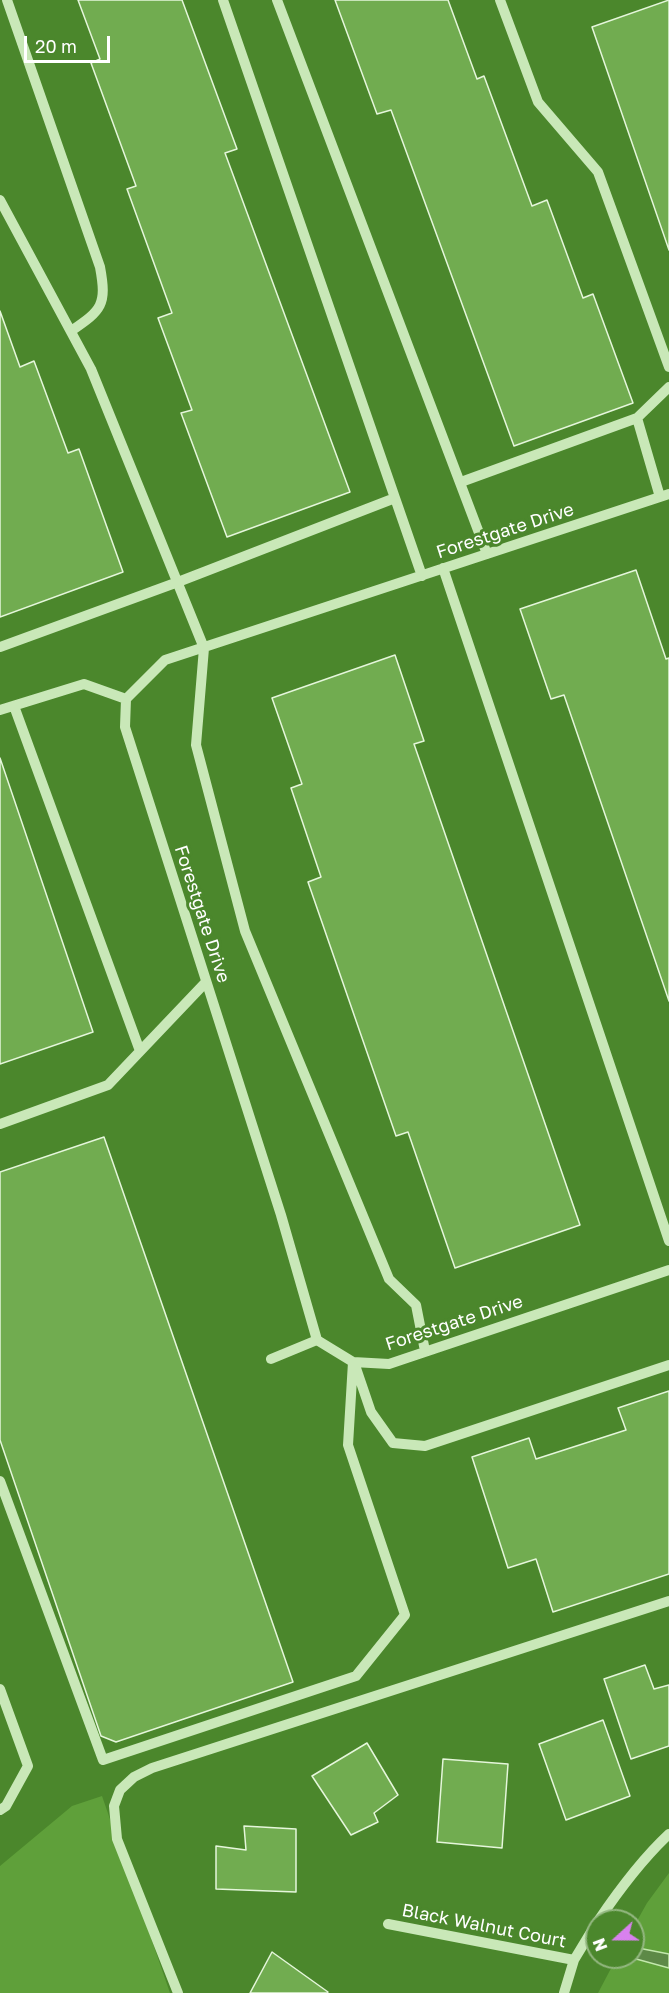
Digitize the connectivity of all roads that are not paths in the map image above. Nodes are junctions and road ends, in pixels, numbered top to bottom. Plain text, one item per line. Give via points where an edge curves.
1 (7, 0) edge
2 (223, 0) edge
3 (277, 0) edge
4 (500, 0) edge
5 (0, 200) edge
6 (71, 331) junction
7 (669, 367) edge
8 (669, 387) edge
9 (637, 418) junction
10 (460, 482) junction
11 (664, 495) edge
12 (395, 498) junction
13 (487, 554) junction
14 (443, 568) junction
15 (422, 576) junction
16 (178, 582) junction
17 (0, 647) edge
18 (204, 648) junction
19 (126, 699) junction
20 (14, 706) junction
21 (0, 710) edge
22 (207, 982) junction
23 (140, 1051) junction
24 (0, 1124) edge
25 (669, 1241) edge
26 (669, 1270) edge
27 (316, 1341) junction
28 (425, 1351) junction
29 (271, 1359) dead end
30 (354, 1362) junction
31 (669, 1365) edge
32 (0, 1481) edge
33 (669, 1601) edge
34 (0, 1689) edge
35 (0, 1810) edge
36 (669, 1834) edge
37 (606, 1909) edge
38 (388, 1924) dead end
39 (585, 1942) edge
40 (574, 1960) junction
41 (178, 1993) edge
42 (564, 1993) edge

1 - 6 street via 104,285 103,300 93,316
2 - 12 street
3 - 10 street
4 - 7 street via 538,102 597,172
5 - 6 street
6 - 16 street via 91,369
8 - 9 street
9 - 10 street
9 - 11 street
10 - 13 street
11 - 13 street, Forestgate Drive
12 - 15 street
12 - 16 street
13 - 14 street, Forestgate Drive
14 - 15 street, Forestgate Drive
14 - 25 street
15 - 18 street, Forestgate Drive
16 - 17 street
16 - 18 street
18 - 19 street, Forestgate Drive via 165,660
18 - 28 street via 196,745 245,931 389,1279 416,1305
19 - 20 street via 84,684
19 - 22 street, Forestgate Drive via 125,727
20 - 21 street
20 - 23 street
22 - 23 street
22 - 27 street, Forestgate Drive via 281,1215
23 - 24 street via 108,1085
26 - 28 street, Forestgate Drive
27 - 29 street
27 - 30 street, Forestgate Drive
28 - 30 street, Forestgate Drive via 389,1364
30 - 31 street via 371,1412 393,1443 425,1446
30 - 32 street via 348,1445 405,1615 356,1676 327,1686 103,1760
33 - 41 street via 134,1776 120,1790 114,1806 117,1839
34 - 35 street via 28,1766
36 - 37 street
38 - 40 street, Black Walnut Court
39 - 40 street
40 - 42 street

